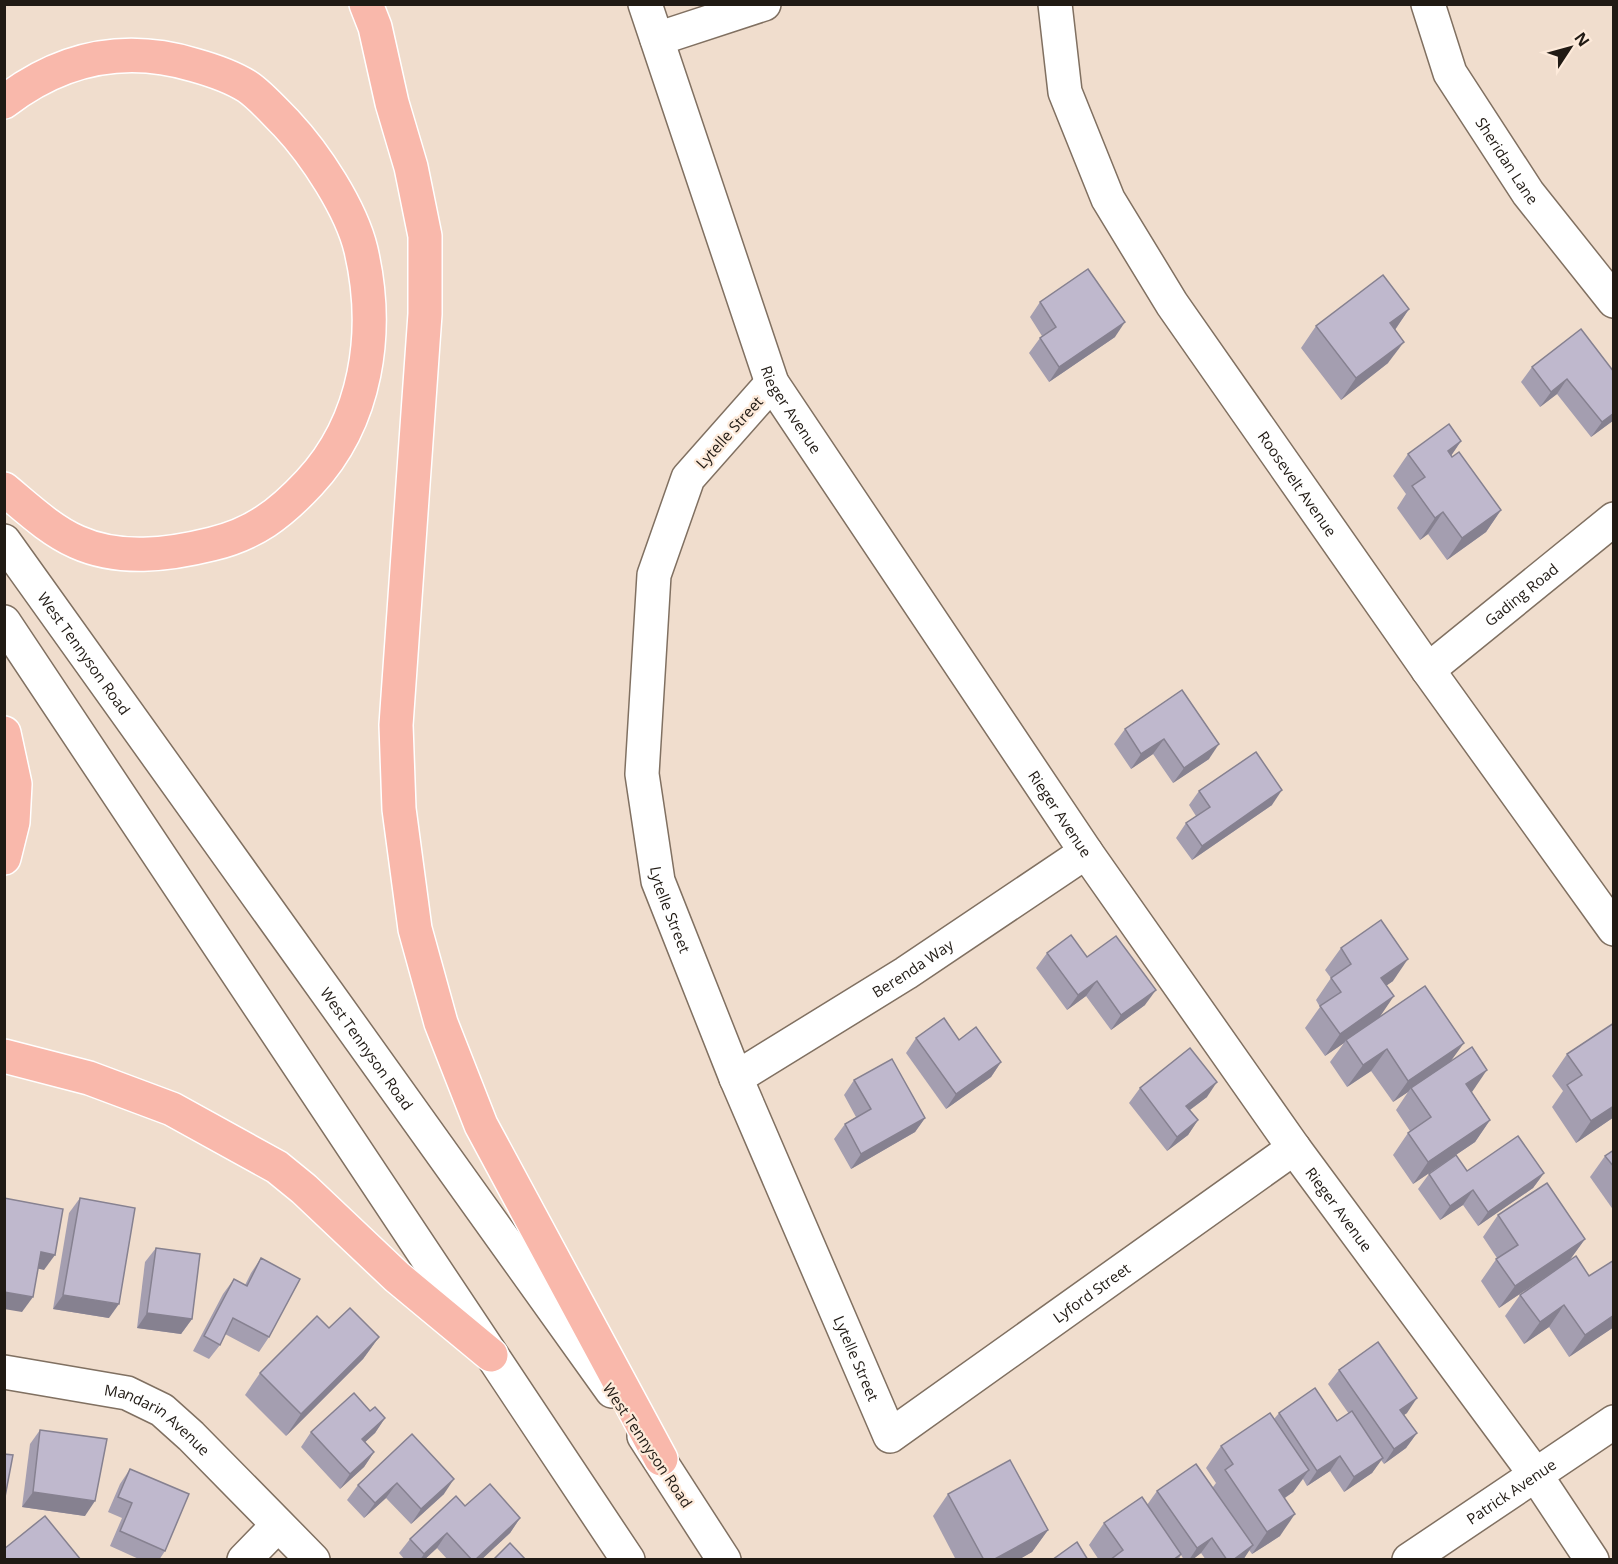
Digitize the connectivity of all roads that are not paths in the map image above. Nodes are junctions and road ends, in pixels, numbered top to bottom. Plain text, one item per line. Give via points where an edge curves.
1 (366, 4) edge
2 (645, 4) edge
3 (764, 4) edge
4 (1055, 4) edge
5 (1428, 4) edge
6 (657, 39) junction
7 (4, 102) edge
8 (1614, 301) edge
9 (772, 383) junction
10 (4, 489) edge
11 (1614, 519) edge
12 (4, 541) edge
13 (4, 622) edge
14 (1428, 670) junction
15 (4, 734) edge
16 (1086, 852) junction
17 (4, 858) edge
18 (1614, 929) edge
19 (4, 1056) edge
20 (736, 1078) junction
21 (1294, 1148) junction
22 (491, 1354) junction
23 (4, 1372) edge
24 (1614, 1422) edge
25 (890, 1436) joint
26 (661, 1459) junction
27 (1535, 1474) junction
28 (278, 1525) junction
29 (244, 1560) edge
30 (313, 1560) edge
31 (628, 1560) edge
32 (724, 1560) edge
33 (1409, 1560) edge
34 (1592, 1560) edge

1 - 26 highway via 411,167 425,236 425,314 396,725 399,809 415,929 441,1023 481,1125
2 - 6 street, Rieger Avenue
3 - 6 street
4 - 14 street, Roosevelt Avenue via 1065,92 1108,199 1172,303
5 - 8 street, Sheridan Lane via 1450,74 1528,192
6 - 9 street, Rieger Avenue
7 - 10 highway via 70,64 109,56 146,55 179,60 220,72 249,88 302,140 348,216 360,249 369,327 367,363 358,403 343,438 326,466 300,494 273,518 248,532 185,551 112,553 77,542 41,520
9 - 16 street, Rieger Avenue
9 - 20 street, Lytelle Street via 688,478 654,575 642,774 658,881
11 - 14 street, Gading Road
12 - 26 street, West Tennyson Road
13 - 22 street
14 - 18 street, Roosevelt Avenue
15 - 17 highway via 15,784 13,822
16 - 20 street, Berenda Way via 906,973
16 - 21 street, Rieger Avenue
19 - 22 highway via 89,1078 172,1109 277,1167 397,1277
20 - 25 street, Lytelle Street
21 - 25 street, Lyford Street
21 - 27 street, Rieger Avenue
22 - 31 street
23 - 28 street, Mandarin Avenue via 127,1393 162,1410
24 - 27 street, Patrick Avenue
26 - 32 street, West Tennyson Road
27 - 33 street, Patrick Avenue
27 - 34 street, Rieger Avenue
28 - 29 street
28 - 30 street, Mandarin Avenue

